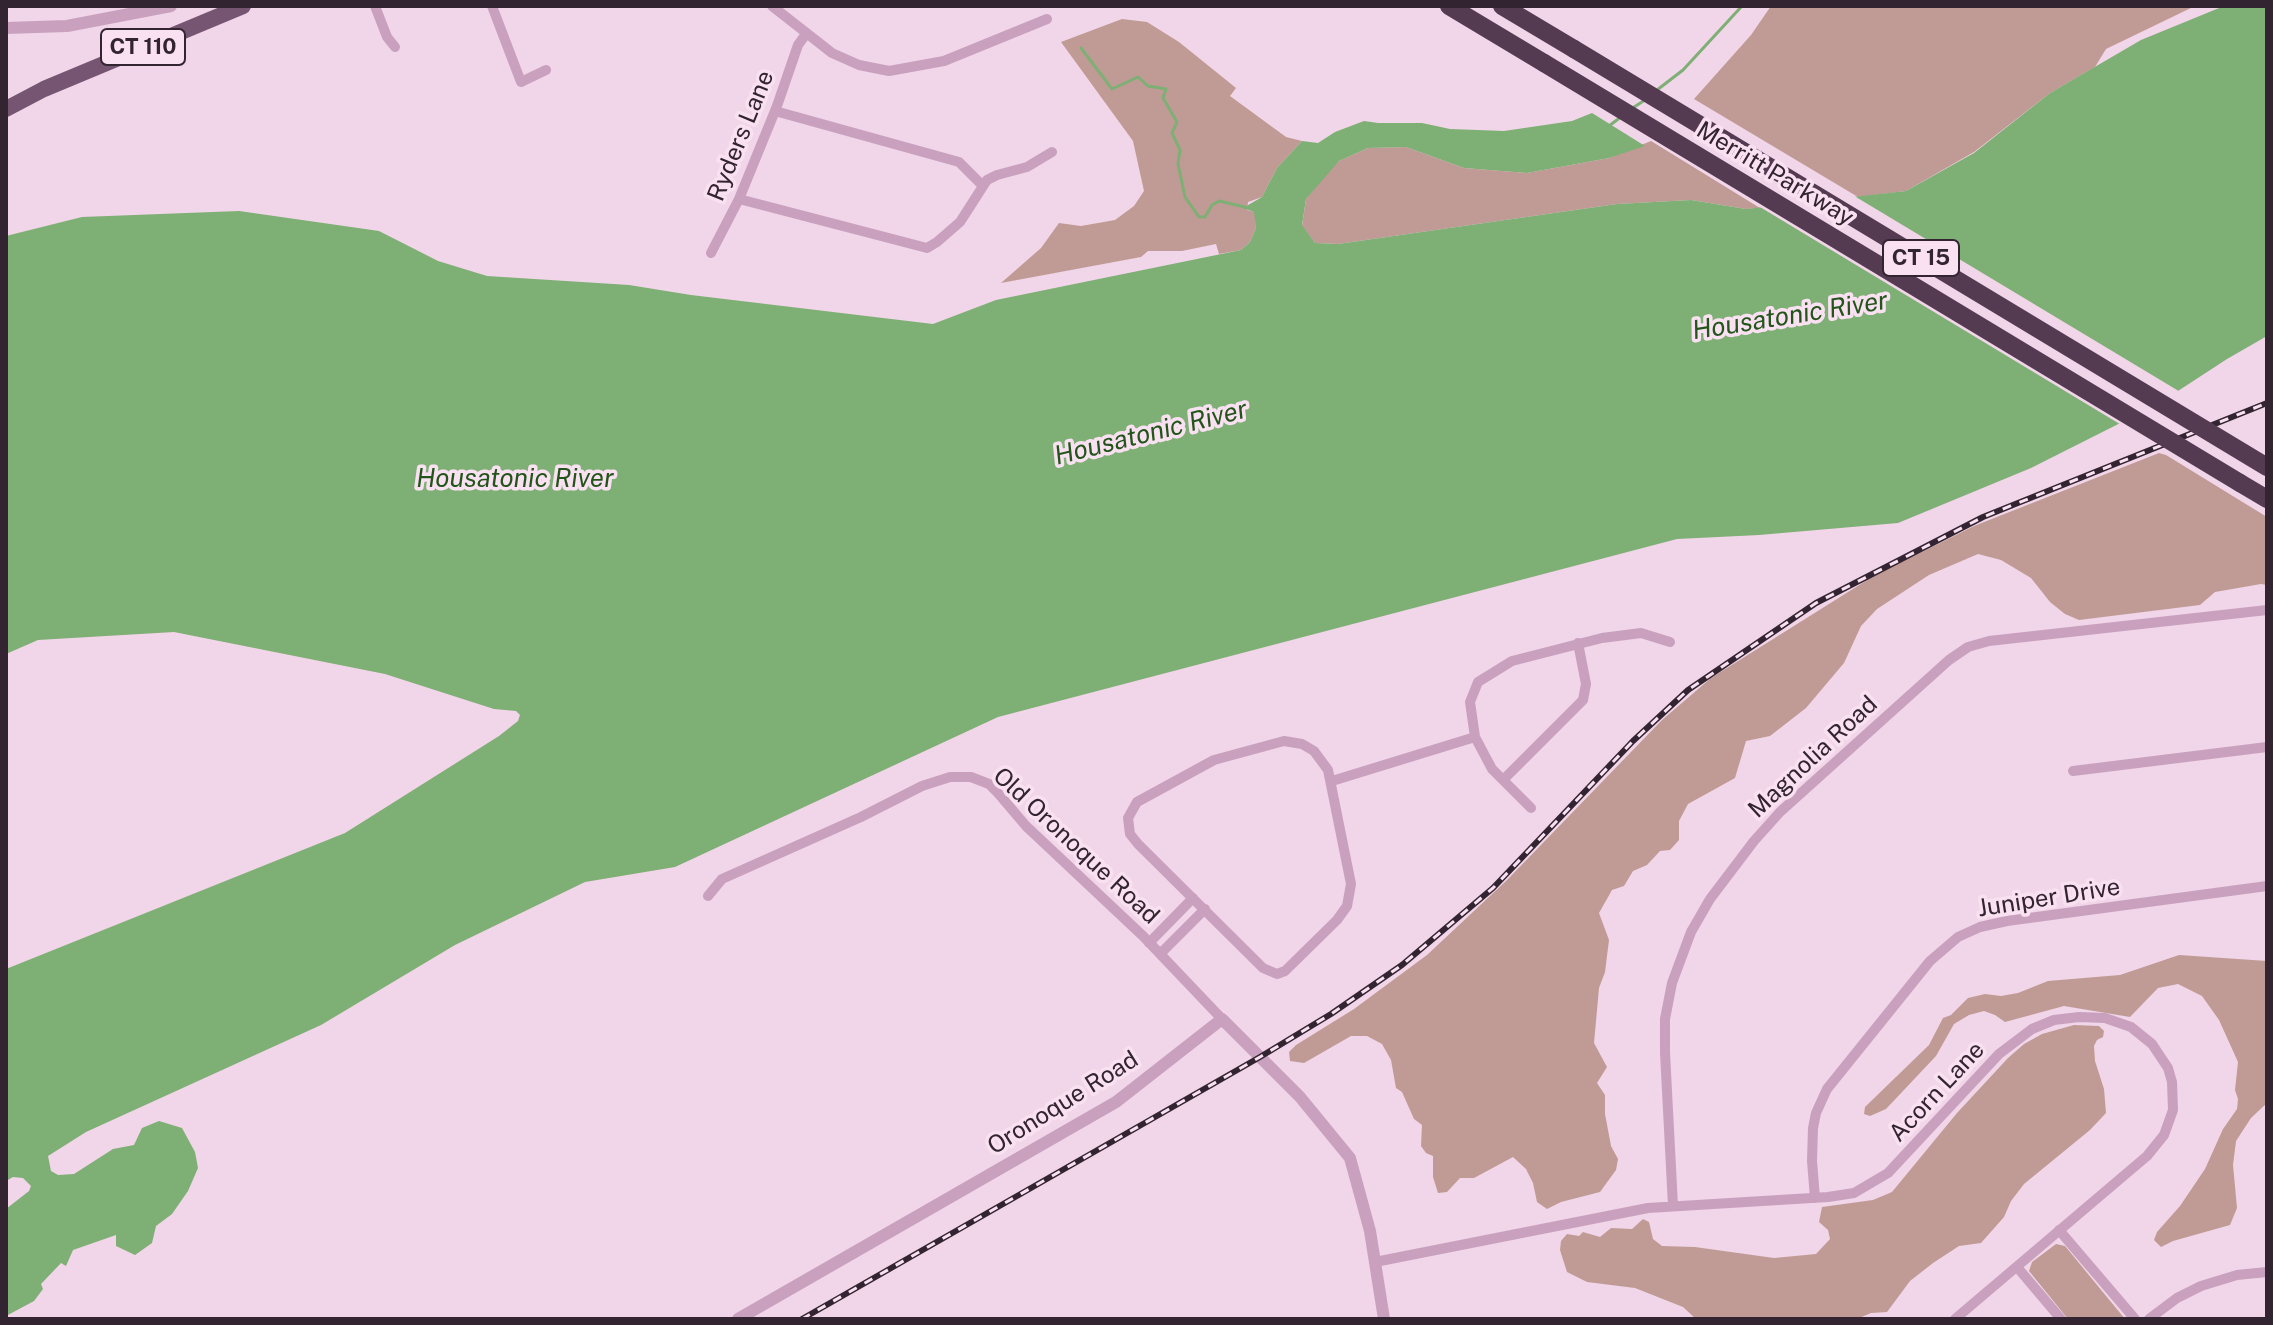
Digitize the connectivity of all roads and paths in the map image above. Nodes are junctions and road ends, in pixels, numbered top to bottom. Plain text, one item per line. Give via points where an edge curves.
1 (171, 6) edge
2 (243, 6) edge
3 (375, 6) edge
4 (492, 6) edge
5 (772, 6) edge
6 (1449, 6) edge
7 (1502, 6) edge
8 (1047, 19) dead end
9 (6, 28) edge
10 (806, 34) junction
11 (395, 47) dead end
12 (546, 70) dead end
13 (6, 109) edge
14 (775, 111) junction
15 (1052, 152) dead end
16 (982, 185) junction
17 (739, 199) junction
18 (711, 253) dead end
19 (2267, 467) edge
20 (2267, 499) edge
21 (2267, 610) edge
22 (1670, 642) dead end
23 (1578, 643) junction
24 (1475, 737) junction
25 (2267, 747) edge
26 (2073, 771) dead end
27 (1503, 780) junction
28 (1332, 781) junction
29 (1531, 808) dead end
30 (2267, 886) edge
31 (708, 896) dead end
32 (1193, 898) junction
33 (1205, 909) junction
34 (1149, 943) junction
35 (1160, 954) junction
36 (1222, 1019) junction
37 (1815, 1198) junction
38 (1673, 1206) junction
39 (2059, 1230) junction
40 (1375, 1262) junction
41 (2017, 1267) junction
42 (2267, 1272) edge
43 (738, 1319) edge
44 (1384, 1319) edge
45 (1955, 1319) edge
46 (2061, 1319) edge
47 (2135, 1319) edge
48 (2149, 1319) edge

1 - 9 street via 67,26
2 - 13 main road, CT 110
3 - 11 street
4 - 12 street via 521,82
5 - 10 street
6 - 20 highway, Merritt Parkway / CT 15, bridge
7 - 19 highway, Merritt Parkway / CT 15, bridge
8 - 10 street via 944,61 889,71 847,61
10 - 14 street, Ryders Lane
14 - 16 street via 959,162
14 - 17 street, Ryders Lane
15 - 16 street
16 - 17 street via 960,222 927,248
17 - 18 street, Ryders Lane
21 - 38 street, Magnolia Road via 1968,647 1780,812 1710,899 1672,983 1665,1053
22 - 23 street via 1641,633
23 - 24 street via 1512,661 1478,682 1470,702
23 - 27 street via 1586,684 1583,700
24 - 27 street
24 - 28 street
25 - 26 street
27 - 29 street
28 - 32 street via 1314,751 1284,741 1214,760 1137,802 1128,818 1130,834
28 - 33 street via 1351,878 1349,899 1337,920 1285,971 1274,974
30 - 37 street, Juniper Drive via 2007,921 1958,937 1930,961 1827,1089 1813,1128
31 - 34 street, Old Oronoque Road via 716,884 739,870 922,786 961,776 989,784
32 - 33 street
32 - 34 street
33 - 35 street
34 - 35 street, Old Oronoque Road
35 - 36 street, Old Oronoque Road
36 - 40 street via 1293,1089 1350,1158
36 - 43 street, Oronoque Road via 1116,1102
37 - 38 street, Acorn Lane
37 - 39 street, Acorn Lane via 1854,1193 1888,1173 1999,1054 2032,1029 2066,1018 2105,1018 2131,1027 2162,1055 2172,1082 2173,1110 2156,1147
38 - 40 street, Acorn Lane
39 - 41 street, Acorn Lane
39 - 47 street
40 - 44 street
41 - 45 street, Acorn Lane
41 - 46 street
42 - 48 street via 2201,1286

